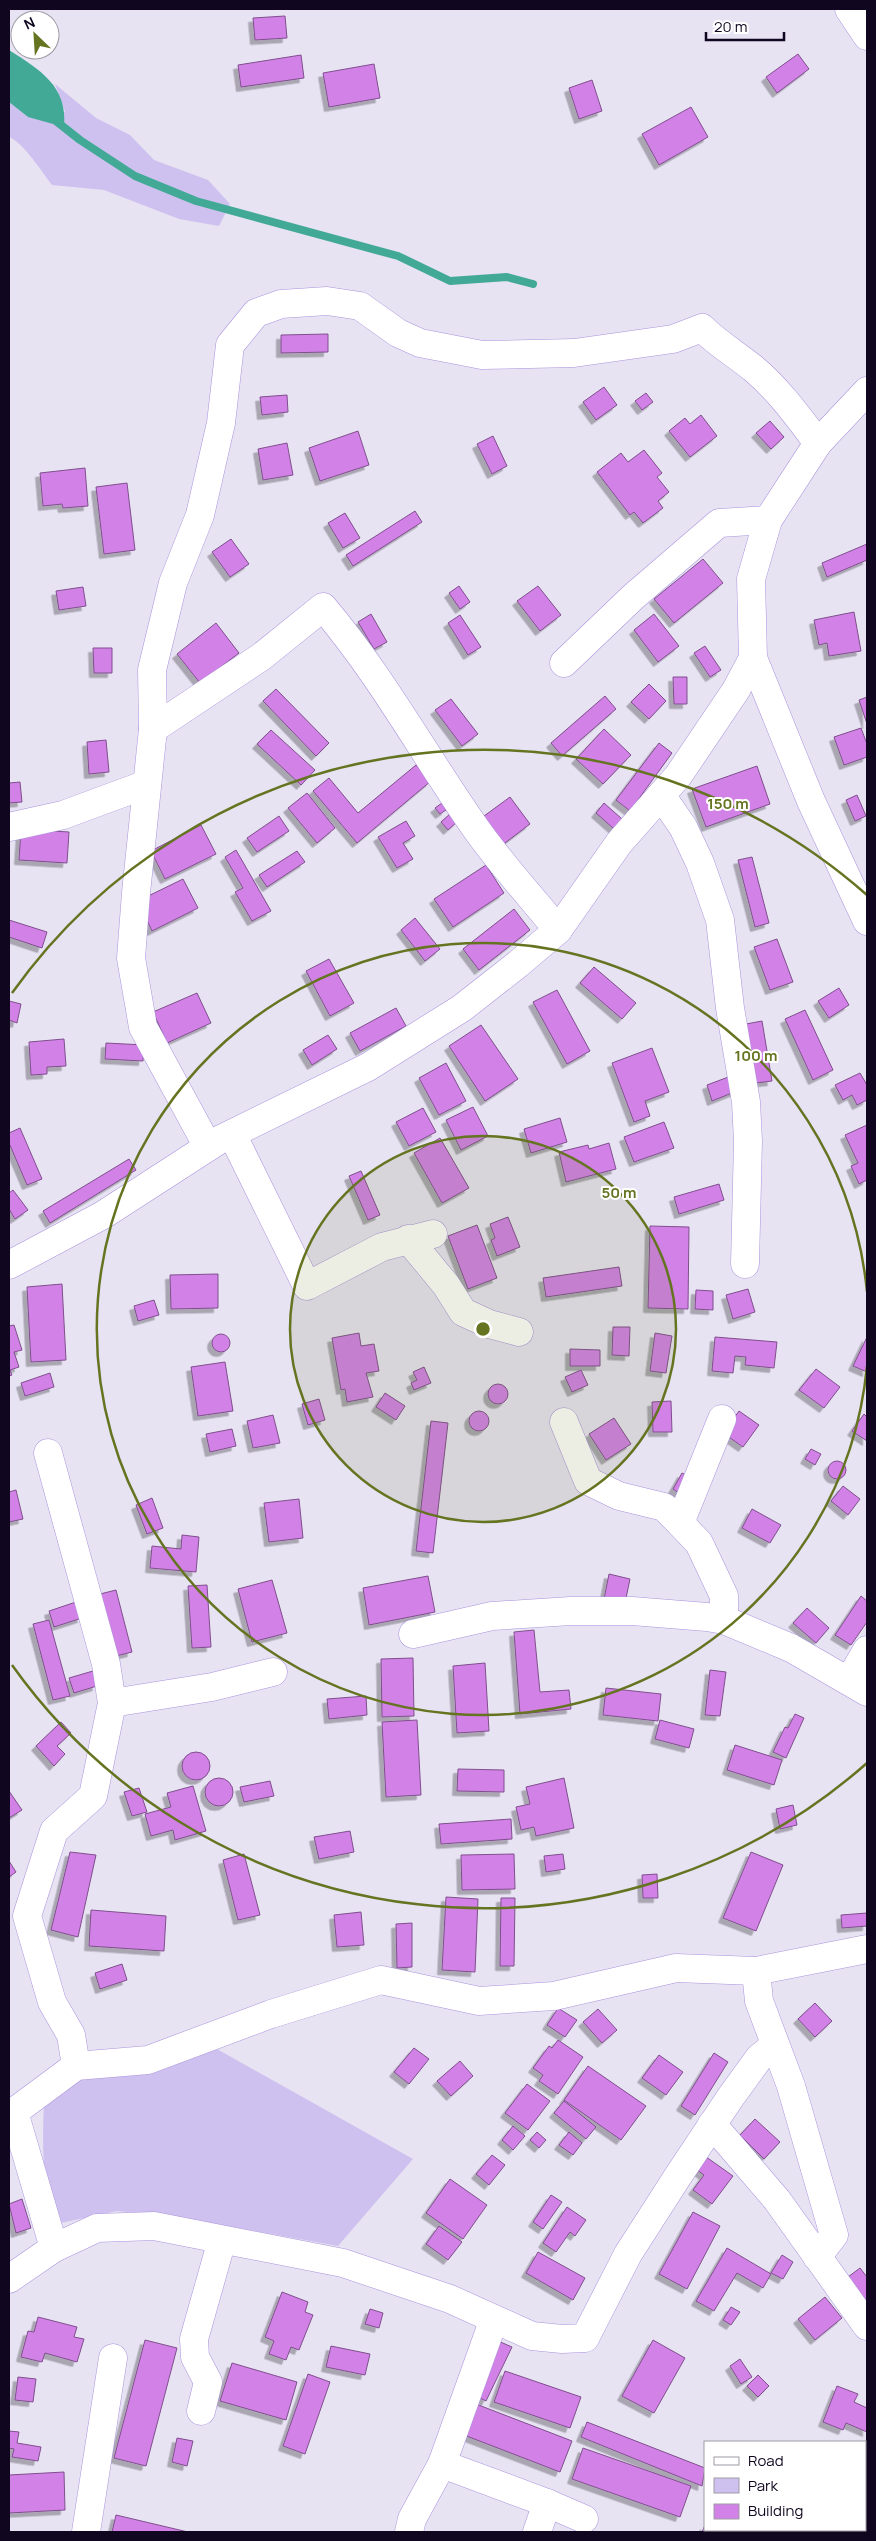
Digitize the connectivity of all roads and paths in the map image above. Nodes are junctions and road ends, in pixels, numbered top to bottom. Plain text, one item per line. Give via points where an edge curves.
1 (849, 9) edge
2 (867, 36) edge
3 (867, 391) edge
4 (818, 443) junction
5 (768, 520) junction
6 (753, 658) junction
7 (564, 662) dead end
8 (153, 729) junction
9 (147, 784) junction
10 (661, 795) junction
11 (9, 827) edge
12 (867, 921) edge
13 (558, 930) junction
14 (232, 1134) junction
15 (208, 1148) junction
16 (12, 1257) edge
17 (745, 1264) dead end
18 (519, 1332) dead end
19 (722, 1419) dead end
20 (564, 1422) dead end
21 (48, 1453) dead end
22 (680, 1524) junction
23 (724, 1620) junction
24 (413, 1634) dead end
25 (867, 1650) edge
26 (272, 1672) dead end
27 (858, 1686) edge
28 (112, 1703) junction
29 (18, 1913) edge
30 (867, 1949) edge
31 (756, 1971) junction
32 (774, 2046) junction
33 (76, 2066) junction
34 (11, 2106) edge
35 (712, 2124) junction
36 (222, 2240) junction
37 (54, 2248) junction
38 (817, 2257) junction
39 (9, 2279) edge
40 (494, 2319) junction
41 (867, 2326) edge
42 (113, 2358) dead end
43 (201, 2411) dead end
44 (442, 2464) junction
45 (547, 2503) junction
46 (584, 2519) dead end
47 (86, 2532) edge
48 (409, 2532) edge
49 (537, 2532) edge

1 - 2 street
3 - 4 street
4 - 5 street
4 - 8 street via 792,408 755,370 702,328 673,339 574,353 482,355 420,343 398,334 360,306 327,300 282,304 256,313 230,345 220,423 200,515 173,583 152,670
5 - 6 street via 751,579
5 - 7 street via 719,523
6 - 10 street via 736,690 678,776
6 - 12 street via 811,800
8 - 9 street
8 - 13 street via 260,657 323,607 382,685 473,824
9 - 11 street via 62,815
9 - 15 street via 131,958 135,994 142,1027
10 - 13 street via 619,843
10 - 17 street via 683,826 720,920 730,1008 746,1102
13 - 14 street via 462,1008 375,1062
14 - 15 street
14 - 18 street via 307,1286 382,1246 421,1236 463,1312 489,1324
15 - 16 street via 103,1215
19 - 22 street
20 - 22 street via 588,1481 619,1496 664,1507
21 - 28 street via 106,1664
22 - 23 street via 699,1543 724,1596
23 - 24 street via 632,1610 571,1612 492,1616
23 - 27 street via 790,1648
25 - 27 street
26 - 28 street via 212,1687
28 - 29 street via 93,1796 54,1831
29 - 33 street via 52,2002 71,2035
30 - 31 street
31 - 32 street via 759,2001
31 - 33 street via 676,1968 554,1996 480,2001 381,1980 271,2014 148,2060
32 - 35 street via 759,2058
32 - 38 street via 791,2086 834,2236
33 - 34 street
34 - 37 street
35 - 38 street via 777,2200
35 - 40 street via 628,2254 585,2338 532,2336
36 - 37 street via 154,2226 97,2228
36 - 40 street via 343,2263 450,2298
36 - 43 street via 194,2339 195,2358 208,2382
37 - 39 street
38 - 41 street
40 - 44 street
42 - 47 street
44 - 45 street
44 - 48 street via 412,2519
45 - 46 street
45 - 49 street

